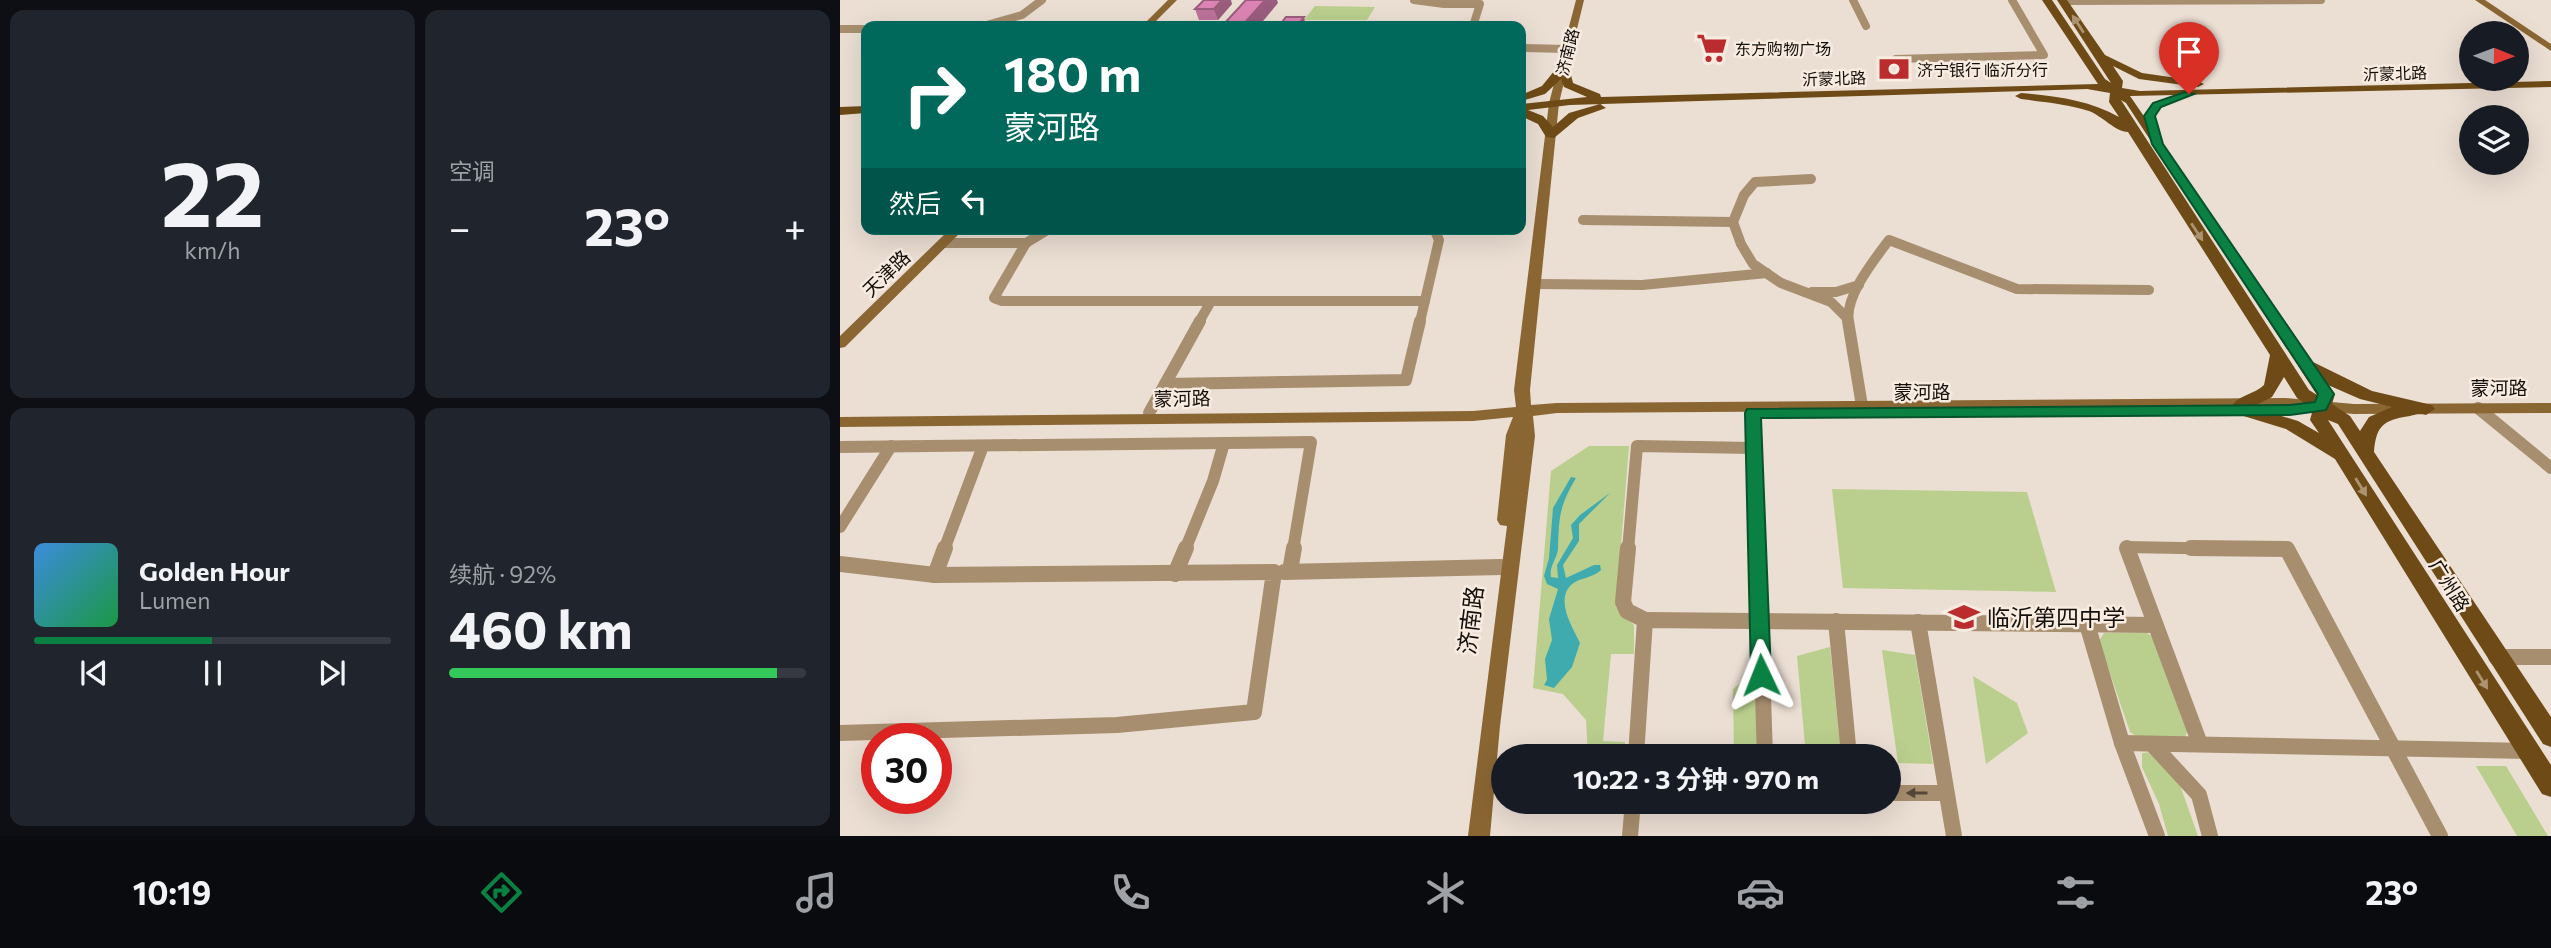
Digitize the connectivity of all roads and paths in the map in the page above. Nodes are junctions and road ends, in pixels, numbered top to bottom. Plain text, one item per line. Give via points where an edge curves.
1 (1042, 0) edge
2 (1173, 0) edge
3 (1181, 0) edge
4 (1414, 0) edge
5 (1580, 0) edge
6 (1853, 0) edge
7 (2012, 0) edge
8 (2047, 0) edge
9 (2320, 0) edge
10 (2482, 0) edge
11 (2062, 1) edge
12 (1001, 21) edge
13 (1151, 21) edge
14 (1159, 21) edge
15 (1475, 21) edge
16 (1866, 26) dead end
17 (840, 29) edge
18 (861, 29) edge
19 (2091, 44) junction
20 (2077, 45) junction
21 (2551, 46) edge
22 (1526, 48) edge
23 (1568, 49) junction
24 (1896, 60) dead end
25 (1563, 67) junction
26 (2551, 78) edge
27 (2551, 84) edge
28 (2219, 86) junction
29 (2044, 87) junction
30 (2115, 90) junction
31 (2189, 94) junction
32 (2011, 95) junction
33 (1526, 102) edge
34 (1634, 102) junction
35 (1554, 103) junction
36 (1526, 105) edge
37 (1526, 109) edge
38 (861, 110) edge
39 (840, 111) edge
40 (861, 118) edge
41 (840, 119) edge
42 (1552, 134) junction
43 (2140, 143) junction
44 (2157, 144) junction
45 (1811, 179) dead end
46 (1583, 219) dead end
47 (1733, 222) junction
48 (1039, 235) edge
49 (1437, 235) edge
50 (945, 236) edge
51 (1026, 243) junction
52 (1767, 273) junction
53 (1537, 284) junction
54 (1859, 285) junction
55 (2149, 290) dead end
56 (1808, 292) junction
57 (1425, 301) junction
58 (1210, 303) junction
59 (1848, 319) junction
60 (840, 332) edge
61 (840, 344) edge
62 (2277, 356) junction
63 (2302, 359) junction
64 (1165, 384) junction
65 (1863, 406) junction
66 (2321, 406) junction
67 (2242, 407) junction
68 (2478, 408) junction
69 (2551, 408) edge
70 (2426, 409) junction
71 (1523, 411) junction
72 (1149, 413) junction
73 (1753, 413) junction
74 (840, 414) edge
75 (840, 422) edge
76 (1224, 443) junction
77 (891, 446) junction
78 (984, 446) junction
79 (840, 447) edge
80 (1753, 448) junction
81 (2365, 453) junction
82 (2343, 457) junction
83 (2551, 468) edge
84 (840, 527) edge
85 (840, 564) edge
86 (1501, 567) junction
87 (1273, 572) junction
88 (1290, 572) junction
89 (1175, 574) junction
90 (935, 575) junction
91 (1645, 620) junction
92 (1759, 620) junction
93 (1836, 621) junction
94 (1918, 622) junction
95 (2087, 624) junction
96 (2155, 625) junction
97 (2497, 657) junction
98 (2551, 657) edge
99 (840, 733) edge
100 (2551, 737) edge
101 (2122, 743) junction
102 (1498, 744) edge
103 (1637, 744) edge
104 (1764, 744) edge
105 (1848, 744) edge
106 (2152, 744) junction
107 (2200, 744) junction
108 (2393, 748) junction
109 (2529, 751) junction
110 (2551, 786) edge
111 (1491, 792) edge
112 (1901, 793) edge
113 (1946, 793) junction
114 (1632, 814) edge
115 (1470, 836) edge
116 (1479, 836) edge
117 (1630, 836) edge
118 (1954, 836) edge
119 (2157, 836) edge
120 (2210, 836) edge
121 (2440, 836) edge

1 - 12 street via 1022,15
2 - 13 street
3 - 14 street
4 - 15 street via 1480,4
5 - 23 street, 济南路
6 - 16 street
7 - 24 street via 2044,55
8 - 20 main road, 广州路
9 - 11 street
10 - 21 street
19 -> 11 main road, 广州路
17 - 18 street
19 - 28 main road via 2108,61 2139,76
19 - 30 main road, 广州路 via 2117,81
20 - 29 main road via 2082,70 2075,78
20 - 30 main road, 广州路 via 2101,81
22 - 23 street
23 - 25 street, 济南路
25 - 33 main road via 1553,84
25 - 34 main road via 1568,85 1578,91
25 - 35 street, 济南路
26 - 28 main road, 沂蒙北路
27 - 31 main road, 沂蒙北路
28 - 30 main road, 沂蒙北路
29 - 30 main road, 沂蒙北路
29 - 34 main road, 沂蒙北路
30 - 31 main road, 沂蒙北路
30 - 32 main road, 沂蒙北路
30 - 43 main road, 广州路 via 2115,102
30 - 44 main road, 广州路 via 2130,102
31 - 44 main road via 2153,111
32 - 34 main road, 沂蒙北路
32 - 43 main road via 2098,112 2122,124
34 - 35 main road, 沂蒙北路
34 - 42 main road via 1571,115
35 - 36 main road, 沂蒙北路
35 - 42 street, 济南路
37 - 42 main road via 1546,123
38 - 39 main road
40 - 41 main road
42 - 53 street, 济南路
42 - 71 street, 济南路
43 -> 62 main road, 广州路
44 - 63 main road, 广州路
45 - 47 street via 1755,182
46 - 47 street
47 - 52 street via 1753,264
48 - 51 street
49 - 57 street
50 - 51 street
50 - 60 street, 天津路
50 - 61 street, 天津路
51 - 58 street via 994,298 1002,302
52 - 53 street via 1642,285
52 - 56 street
53 - 71 street, 济南路
54 - 55 street via 1889,240 2017,289
54 - 56 street via 1836,292
54 - 59 street
56 - 59 street via 1831,302
57 - 58 street
57 - 64 street via 1406,380
58 - 64 street
59 - 65 street
62 - 66 main road, 广州路 via 2303,394
62 - 67 main road via 2277,378 2270,390
63 - 66 main road, 广州路 via 2326,394
63 - 70 main road via 2347,389
64 - 72 street
65 - 67 street, 蒙河路
65 - 71 street, 蒙河路
66 - 67 street, 蒙河路 via 2290,410
66 - 70 street, 蒙河路
66 - 81 main road, 广州路 via 2344,420
66 - 82 main road, 广州路 via 2319,420
67 - 73 street, 蒙河路
67 - 82 main road via 2292,425
68 - 69 street, 蒙河路
68 - 70 street, 蒙河路
68 - 83 street
70 - 81 main road via 2384,413 2371,423
71 - 72 street, 蒙河路
71 - 73 street, 蒙河路 via 1557,417
71 - 75 street, 蒙河路 via 1473,416
71 - 86 street, 济南路 via 1514,435
71 - 102 street, 济南路 via 1527,436
72 - 74 street, 蒙河路
73 - 80 street
76 - 78 street
76 - 88 street via 1311,443
76 - 89 street
77 - 78 street
77 - 79 street
77 - 84 street
78 - 90 street
80 - 91 street via 1637,446 1623,602 1627,611
80 - 92 street
81 - 97 main road, 广州路
82 -> 109 main road, 广州路
85 - 90 street
86 - 88 street
86 - 115 street, 济南路
87 - 88 street
87 - 89 street
87 - 99 street via 1254,712 1117,724
89 - 90 street
91 - 92 street
91 - 103 street
92 - 93 street
92 - 104 street
93 - 94 street
93 - 105 street
94 - 95 street
94 - 113 street
95 - 96 street
95 - 101 street
96 - 107 street
96 - 108 street via 2127,547 2287,549
97 - 98 street
97 - 100 main road, 广州路
101 - 106 street
101 - 119 street
106 - 107 street
106 - 120 street via 2199,795
107 - 108 street
108 - 109 street
108 - 121 street
109 - 110 main road, 广州路
111 - 116 street, 济南路
113 -> 112 street
113 - 118 street
114 - 117 street

